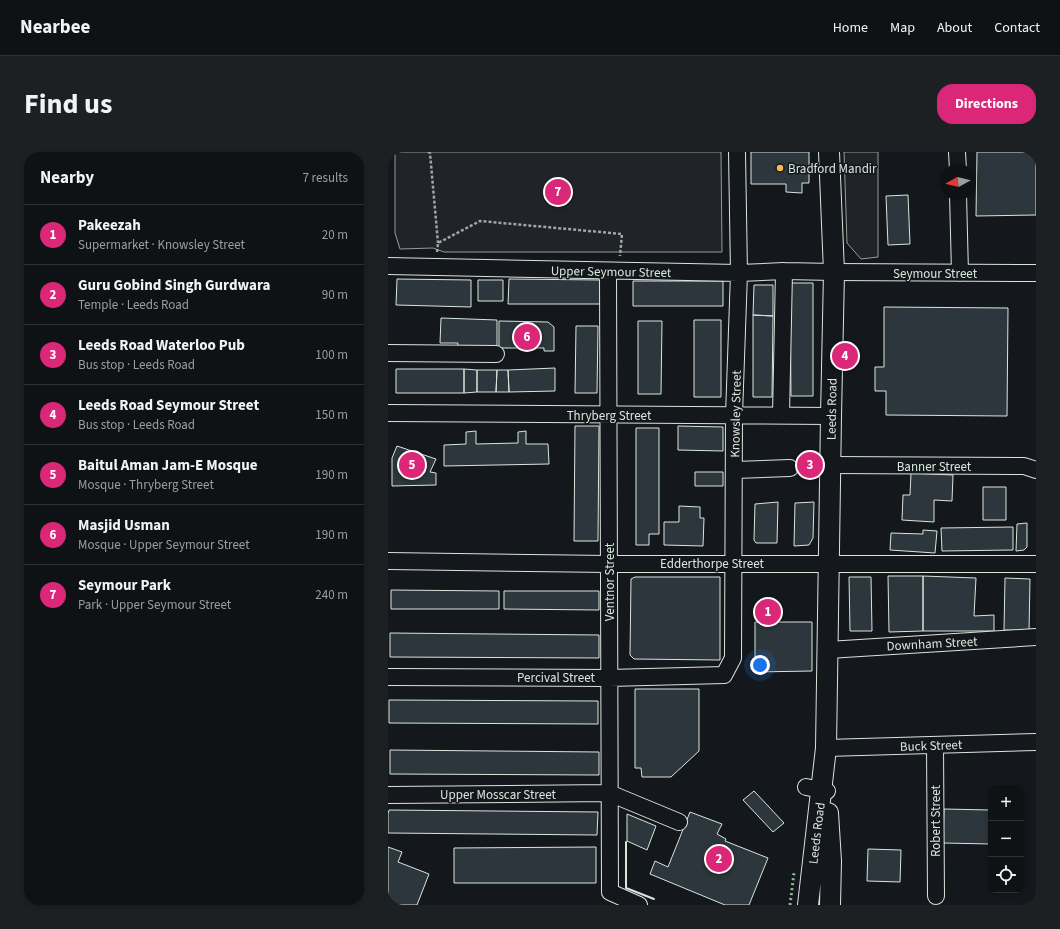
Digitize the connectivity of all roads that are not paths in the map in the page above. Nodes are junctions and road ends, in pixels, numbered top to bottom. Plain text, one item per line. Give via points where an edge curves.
1 (737, 152) edge
2 (829, 152) edge
3 (957, 152) edge
4 (958, 164) edge
5 (958, 200) edge
6 (388, 266) edge
7 (613, 271) junction
8 (784, 271) junction
9 (834, 272) junction
10 (739, 273) junction
11 (960, 273) junction
12 (1036, 273) edge
13 (388, 353) edge
14 (496, 354) dead end
15 (388, 413) edge
16 (608, 415) junction
17 (734, 415) junction
18 (781, 416) junction
19 (831, 416) junction
20 (831, 465) junction
21 (790, 468) dead end
22 (734, 470) junction
23 (1036, 470) edge
24 (388, 561) edge
25 (734, 563) junction
26 (828, 563) junction
27 (609, 564) junction
28 (1036, 564) edge
29 (1036, 637) edge
30 (828, 650) junction
31 (724, 675) joint
32 (388, 677) edge
33 (609, 678) junction
34 (1036, 742) edge
35 (935, 745) junction
36 (826, 755) junction
37 (818, 790) junction
38 (609, 793) junction
39 (388, 795) edge
40 (671, 817) dead end
41 (936, 896) dead end
42 (639, 905) edge
43 (808, 905) edge
44 (830, 905) edge

1 - 10 street, Knowsley Street
2 - 9 main road, Leeds Road
3 - 4 street
5 - 11 street
6 - 7 street, Upper Seymour Street
7 - 10 street, Upper Seymour Street
7 - 16 street, Ventnor Street
8 - 9 street, Upper Seymour Street
8 - 10 street, Upper Seymour Street
8 - 18 street
9 - 11 street, Seymour Street
9 - 19 main road, Leeds Road
10 - 17 street, Knowsley Street
11 - 12 street, Seymour Street
13 - 14 street
15 - 16 street, Thryberg Street
16 - 17 street, Thryberg Street
16 - 27 street, Ventnor Street
17 - 18 street, Thryberg Street
17 - 22 street, Knowsley Street
18 - 19 street, Thryberg Street
19 - 20 main road, Leeds Road
20 - 23 street, Banner Street via 1024,466
20 - 26 main road, Leeds Road
21 - 22 street
22 - 25 street, Knowsley Street
24 - 27 street, Edderthorpe Street
25 - 26 street, Edderthorpe Street
25 - 27 street, Edderthorpe Street
25 - 31 street, Knowsley Street via 732,658
26 - 28 street, Edderthorpe Street
26 - 30 main road, Leeds Road
27 - 33 street, Ventnor Street
29 - 30 street, Downham Street
30 - 36 main road, Leeds Road
31 - 33 street, Percival Street
32 - 33 street, Percival Street
33 - 38 street, Ventnor Street
34 - 35 street, Buck Street
35 - 36 street, Buck Street
35 - 41 street, Robert Street
36 - 37 main road, Leeds Road
37 - 43 main road, Leeds Road
37 - 44 main road, Leeds Road via 831,861
38 - 39 street, Upper Mosscar Street
38 - 40 street
38 - 42 street, Ventnor Street via 610,892

